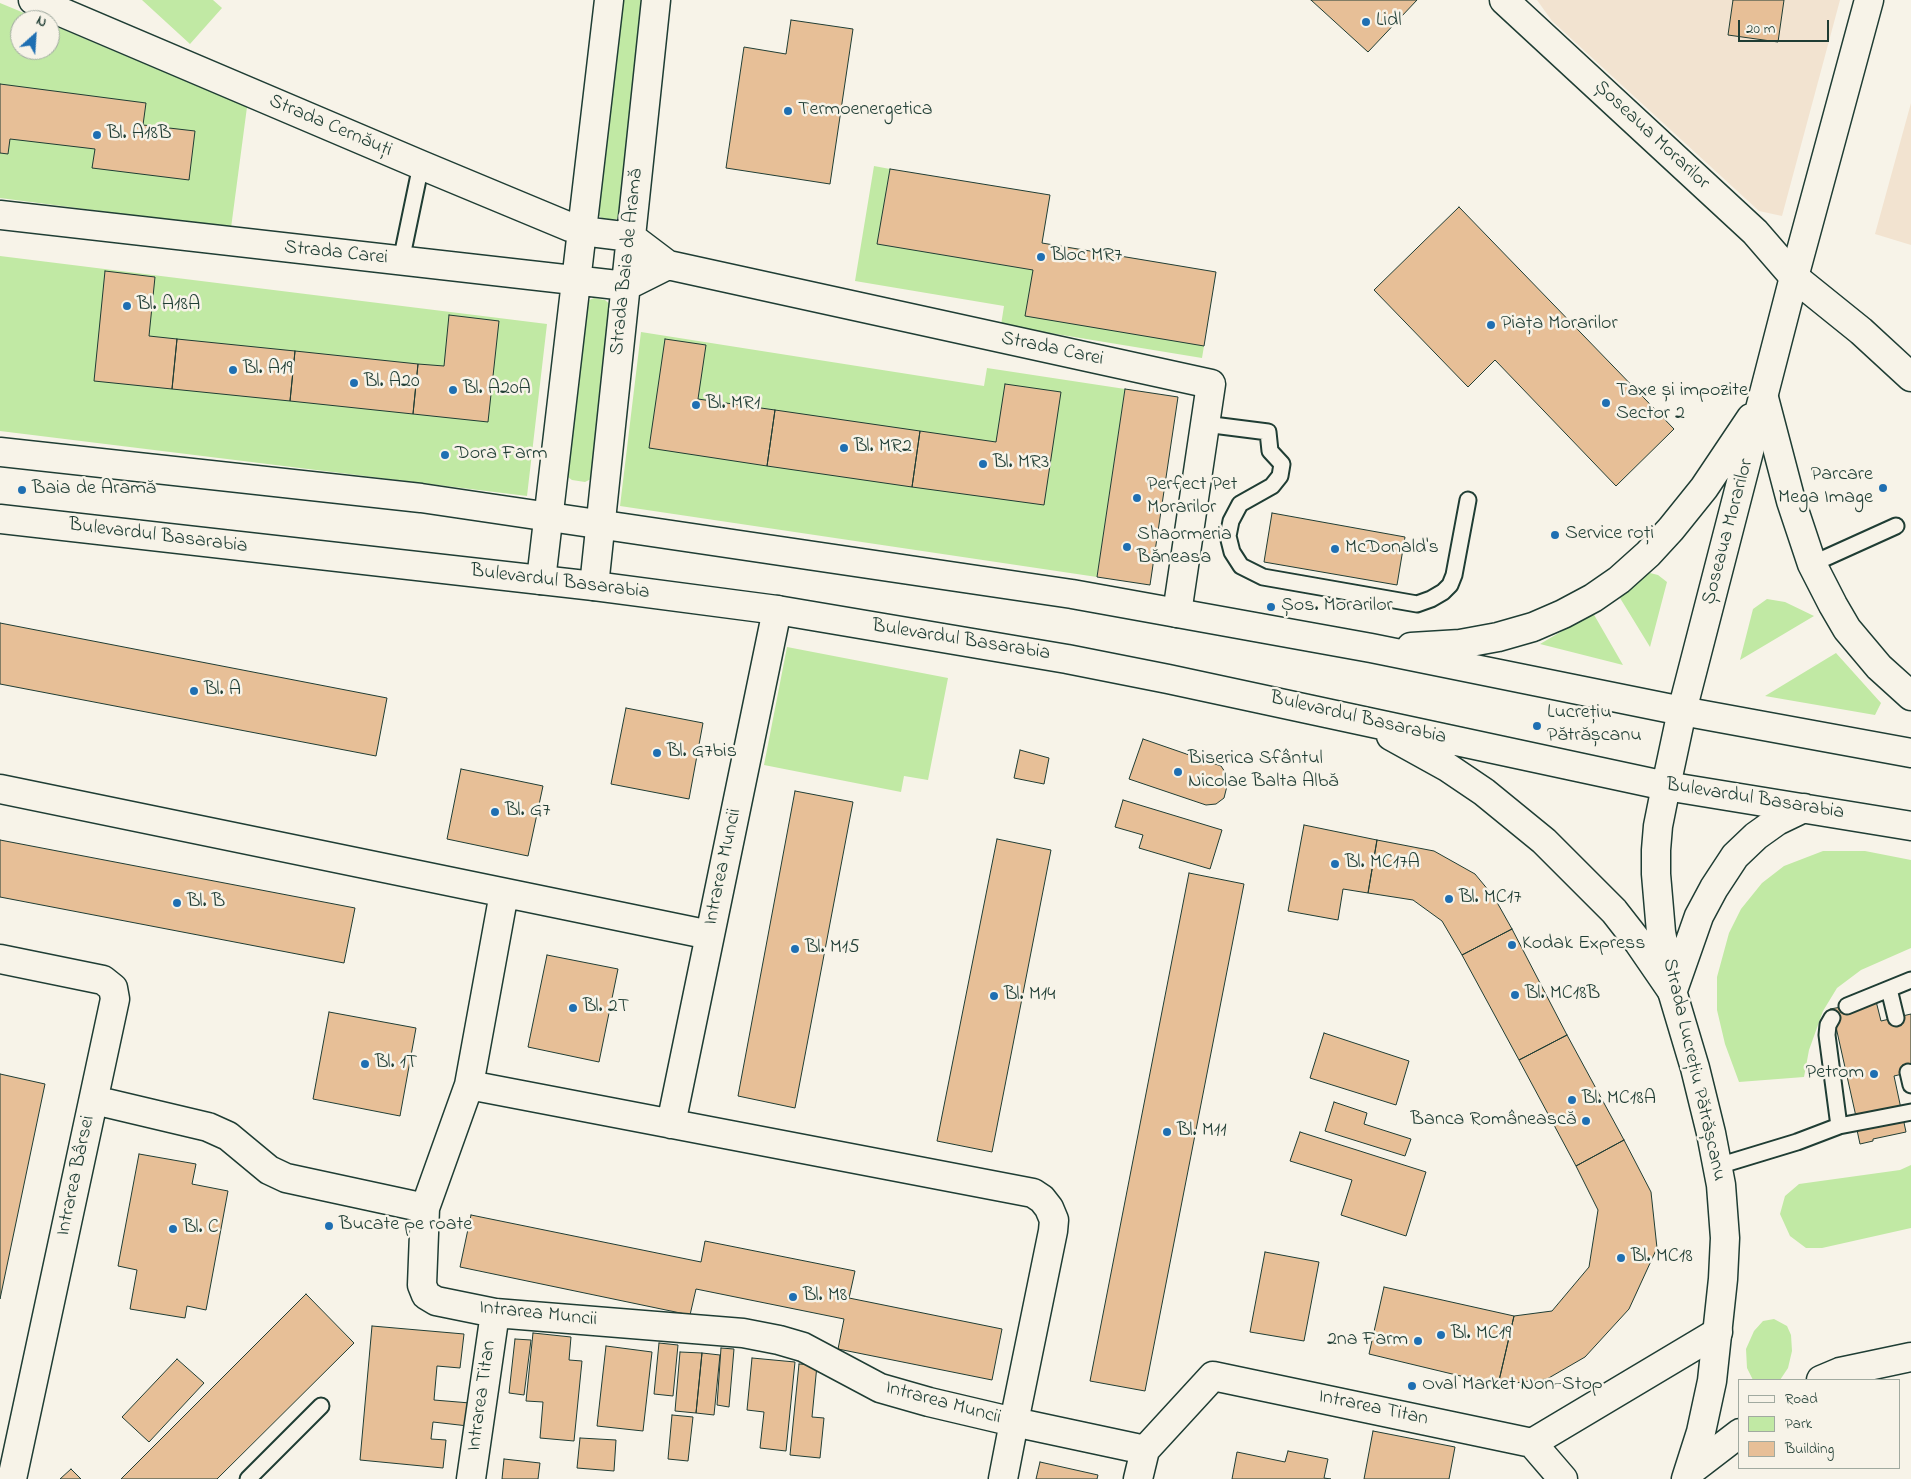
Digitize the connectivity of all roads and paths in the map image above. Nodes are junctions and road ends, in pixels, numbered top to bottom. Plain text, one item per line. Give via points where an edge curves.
1 (33, 0) edge
2 (609, 0) edge
3 (656, 0) edge
4 (1504, 0) edge
5 (1868, 0) edge
6 (420, 165) junction
7 (0, 215) edge
8 (582, 232) junction
9 (631, 238) junction
10 (401, 261) junction
11 (668, 265) junction
12 (1794, 277) junction
13 (576, 282) junction
14 (626, 286) junction
15 (1911, 376) edge
16 (1764, 398) junction
17 (1205, 424) junction
18 (0, 452) edge
19 (1468, 500) dead end
20 (548, 518) junction
21 (0, 519) edge
22 (600, 524) junction
23 (1896, 526) dead end
24 (1812, 564) junction
25 (541, 580) junction
26 (594, 586) junction
27 (777, 610) junction
28 (1176, 613) junction
29 (1370, 648) junction
30 (1911, 696) edge
31 (1682, 712) junction
32 (1361, 720) junction
33 (1911, 753) edge
34 (1666, 786) junction
35 (0, 789) edge
36 (1804, 808) junction
37 (1911, 826) edge
38 (504, 893) junction
39 (710, 935) junction
40 (0, 959) edge
41 (1911, 980) edge
42 (1889, 989) junction
43 (1672, 992) junction
44 (1847, 1006) dead end
45 (1832, 1018) dead end
46 (1896, 1018) dead end
47 (469, 1085) junction
48 (94, 1100) junction
49 (1911, 1112) edge
50 (671, 1124) junction
51 (1840, 1126) junction
52 (1718, 1166) junction
53 (425, 1208) junction
54 (495, 1313) junction
55 (1718, 1332) junction
56 (1911, 1357) edge
57 (1823, 1379) edge
58 (321, 1406) dead end
59 (1014, 1422) junction
60 (1738, 1435) edge
61 (1532, 1442) junction
62 (1145, 1450) junction
63 (1687, 1476) edge
64 (12, 1479) edge
65 (248, 1479) edge
66 (472, 1479) edge
67 (1003, 1479) edge
68 (1138, 1479) edge
69 (1563, 1479) edge

1 - 6 street, Strada Cernăuți
2 - 8 street
3 - 9 street, Strada Baia de Aramă
4 - 12 street, Șoseaua Morarilor via 1755,232
5 - 12 street, Șoseaua Morarilor
6 - 8 street, Strada Cernăuți
6 - 10 lane
7 - 10 street, Strada Carei
8 - 9 street, Strada Cernăuți
8 - 13 street
9 - 11 street, Strada Carei
9 - 14 street, Strada Baia de Aramă
10 - 13 street, Strada Carei
11 - 14 street
11 - 17 street, Strada Carei via 1211,384
12 - 15 street
12 - 16 street, Șoseaua Morarilor
13 - 14 street, Strada Carei
13 - 20 street
14 - 22 street, Strada Baia de Aramă
16 - 24 street via 1791,501
16 - 29 street via 1704,488 1671,529 1619,580 1593,598 1533,627 1498,637 1460,644
16 - 31 street, Șoseaua Morarilor
17 - 19 lane via 1268,432 1270,451 1282,464 1280,476 1272,486 1240,504 1230,521 1228,536 1232,552 1241,566 1263,577 1417,604 1431,599 1450,585 1454,575
17 - 28 street, Strada Carei
18 - 20 street via 421,498
20 - 22 street
20 - 25 street
21 - 25 street, Bulevardul Basarabia
22 - 26 street, Strada Baia de Aramă
22 - 28 street via 1062,592
23 - 24 lane
24 - 30 street via 1847,629 1879,667
25 - 26 street, Bulevardul Basarabia
26 - 27 street, Bulevardul Basarabia
27 - 32 street, Bulevardul Basarabia via 1067,659
27 - 39 street, Intrarea Muncii
28 - 29 street
29 - 31 street
31 - 33 street
31 - 34 street, Șoseaua Morarilor
32 - 34 street, Bulevardul Basarabia
32 - 43 street via 1447,767 1523,823 1614,911
34 - 36 street, Bulevardul Basarabia
34 - 43 street, Strada Lucrețiu Pătrășcanu via 1658,826 1656,874 1661,932
35 - 38 street
36 - 37 street, Bulevardul Basarabia
36 - 43 street via 1777,821 1735,856 1700,916
38 - 39 street
38 - 47 street
39 - 50 street, Intrarea Muncii
40 - 48 street, Intrarea Bârsei via 103,980 113,988 115,1000
41 - 42 lane
42 - 44 lane
42 - 46 lane
43 - 52 street, Strada Lucrețiu Pătrășcanu via 1696,1068
45 - 51 lane via 1827,1034
47 - 50 street, Intrarea Muncii
47 - 53 street, Intrarea Muncii
48 - 53 street via 208,1126 228,1136 269,1170 286,1178
48 - 64 street, Intrarea Bârsei
49 - 51 lane
50 - 59 street, Intrarea Muncii via 1033,1193 1042,1199 1054,1220 1053,1230
51 - 52 lane
52 - 55 street, Strada Lucrețiu Pătrășcanu via 1724,1211
53 - 54 street, Intrarea Muncii via 422,1285 426,1295 436,1301
54 - 59 street, Intrarea Muncii via 743,1333 779,1340 803,1347 880,1388
54 - 66 street, Intrarea Titan
55 - 61 street
55 - 63 street, Strada Lucrețiu Pătrășcanu via 1707,1410
56 - 57 street via 1840,1372
58 - 65 lane
59 - 62 street
59 - 67 street
60 - 63 street, Strada Lucrețiu Pătrășcanu
61 - 62 street, Intrarea Titan via 1213,1376
61 - 69 street
62 - 68 street

